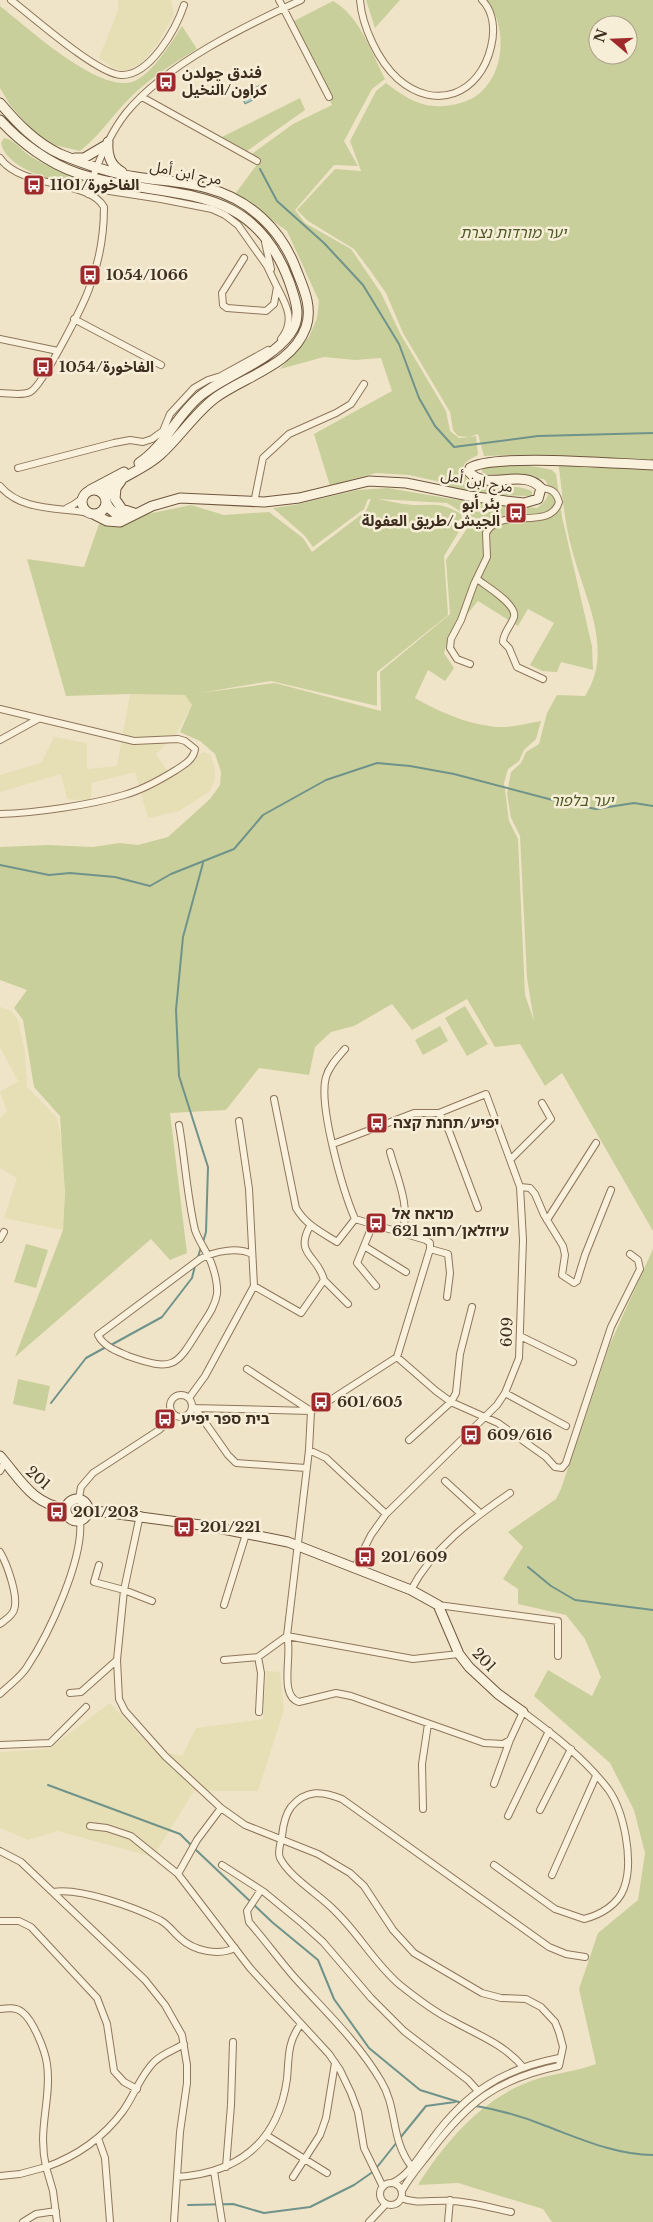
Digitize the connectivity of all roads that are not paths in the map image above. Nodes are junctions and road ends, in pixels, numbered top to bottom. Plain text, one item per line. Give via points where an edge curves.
1 (11, 0) edge
2 (279, 0) edge
3 (302, 0) edge
4 (482, 0) edge
5 (359, 2) edge
6 (184, 5) dead end
7 (283, 8) junction
8 (142, 97) junction
9 (329, 97) dead end
10 (0, 103) edge
11 (12, 116) junction
12 (1, 124) edge
13 (107, 144) junction
14 (0, 158) edge
15 (72, 159) junction
16 (257, 161) dead end
17 (96, 167) junction
18 (129, 175) junction
19 (93, 177) junction
20 (88, 194) junction
21 (258, 229) junction
22 (244, 258) dead end
23 (272, 277) junction
24 (276, 286) junction
25 (74, 319) junction
26 (0, 339) edge
27 (58, 351) junction
28 (161, 365) dead end
29 (364, 384) dead end
30 (0, 393) edge
31 (653, 465) edge
32 (18, 468) dead end
33 (125, 477) junction
34 (0, 486) edge
35 (541, 488) junction
36 (90, 490) junction
37 (83, 498) junction
38 (106, 500) junction
39 (254, 503) junction
40 (60, 509) junction
41 (136, 513) junction
42 (91, 514) junction
43 (477, 579) junction
44 (470, 664) dead end
45 (543, 679) dead end
46 (0, 709) edge
47 (38, 719) junction
48 (0, 740) edge
49 (0, 814) edge
50 (345, 1049) dead end
51 (274, 1099) dead end
52 (542, 1103) dead end
53 (439, 1113) junction
54 (239, 1121) dead end
55 (179, 1125) dead end
56 (596, 1143) dead end
57 (333, 1144) junction
58 (390, 1152) dead end
59 (511, 1159) junction
60 (520, 1187) junction
61 (612, 1190) dead end
62 (478, 1208) dead end
63 (355, 1219) junction
64 (547, 1220) junction
65 (373, 1224) junction
66 (310, 1226) junction
67 (4, 1232) dead end
68 (402, 1233) junction
69 (0, 1239) edge
70 (364, 1246) junction
71 (430, 1249) junction
72 (252, 1254) junction
73 (630, 1254) dead end
74 (208, 1255) junction
75 (406, 1272) dead end
76 (324, 1280) junction
77 (254, 1286) junction
78 (376, 1286) dead end
79 (447, 1296) dead end
80 (348, 1304) dead end
81 (472, 1307) dead end
82 (520, 1336) junction
83 (397, 1357) junction
84 (573, 1362) dead end
85 (247, 1369) dead end
86 (505, 1392) junction
87 (189, 1398) junction
88 (452, 1402) junction
89 (193, 1408) junction
90 (311, 1411) junction
91 (175, 1416) junction
92 (486, 1418) junction
93 (566, 1426) dead end
94 (409, 1440) dead end
95 (309, 1450) junction
96 (3, 1459) edge
97 (306, 1468) junction
98 (0, 1471) edge
99 (445, 1481) dead end
100 (510, 1493) dead end
101 (78, 1498) junction
102 (66, 1509) junction
103 (88, 1510) junction
104 (480, 1513) junction
105 (386, 1514) junction
106 (140, 1516) junction
107 (80, 1520) junction
108 (246, 1534) junction
109 (297, 1545) junction
110 (0, 1552) edge
111 (99, 1565) dead end
112 (355, 1567) junction
113 (124, 1590) junction
114 (411, 1590) junction
115 (152, 1601) dead end
116 (224, 1605) dead end
117 (438, 1605) junction
118 (0, 1624) edge
119 (287, 1636) junction
120 (459, 1654) junction
121 (558, 1656) dead end
122 (258, 1657) junction
123 (117, 1660) junction
124 (224, 1660) dead end
125 (70, 1693) dead end
126 (0, 1694) edge
127 (86, 1707) dead end
128 (259, 1712) dead end
129 (523, 1712) junction
130 (428, 1724) junction
131 (549, 1731) junction
132 (510, 1740) junction
133 (0, 1745) edge
134 (570, 1749) junction
135 (596, 1776) junction
136 (494, 1784) dead end
137 (221, 1808) junction
138 (423, 1809) dead end
139 (540, 1810) dead end
140 (508, 1816) dead end
141 (90, 1826) dead end
142 (281, 1840) junction
143 (0, 1851) edge
144 (222, 1865) dead end
145 (494, 1865) dead end
146 (178, 1874) junction
147 (552, 1875) dead end
148 (261, 1890) junction
149 (53, 1892) junction
150 (0, 1922) edge
151 (235, 1948) junction
152 (585, 1957) dead end
153 (0, 2009) edge
154 (301, 2024) junction
155 (233, 2042) dead end
156 (184, 2044) junction
157 (559, 2058) junction
158 (335, 2063) junction
159 (523, 2067) junction
160 (136, 2089) junction
161 (476, 2095) junction
162 (454, 2116) junction
163 (266, 2135) junction
164 (98, 2138) junction
165 (304, 2160) junction
166 (411, 2166) junction
167 (46, 2167) junction
168 (226, 2167) junction
169 (214, 2171) junction
170 (327, 2173) dead end
171 (0, 2176) edge
172 (177, 2177) junction
173 (293, 2177) dead end
174 (392, 2183) junction
175 (383, 2187) junction
176 (401, 2195) junction
177 (450, 2200) junction
178 (386, 2204) junction
179 (56, 2211) junction
180 (512, 2212) dead end
181 (22, 2222) edge
182 (57, 2222) edge
183 (110, 2222) edge
184 (174, 2222) edge
185 (222, 2222) edge
186 (369, 2222) edge
187 (448, 2222) edge

1 - 6 street via 94,64 121,75 135,73 158,53 180,18
2 - 7 street
3 - 7 street
4 - 5 street via 491,14 493,26 487,62 468,86 459,92 440,96 408,86 390,70 374,44
7 - 8 street via 209,48 171,72
7 - 9 street
8 - 13 street via 126,112
8 - 16 street
10 - 11 street, مرج ابن أمل
11 - 12 street
11 - 15 street, مرج ابن أمل via 33,138
12 - 19 street, مرج ابن أمل via 52,162
13 - 15 street via 84,158
13 - 17 street
13 - 18 street via 111,162
14 - 20 street via 14,170 30,177
15 - 17 street, مرج ابن أمل
17 - 18 street, مرج ابن أمل
17 - 19 street
18 - 33 street, مرج ابن أمل via 208,188 238,199 254,210 276,232 292,257 309,316 301,338 287,354 216,398 159,456
19 - 21 street, مرج ابن أمل via 209,200 233,209
20 - 23 street via 104,190 225,214 258,250
20 - 25 street via 100,201 104,216 99,255 90,287
21 - 23 street via 268,248
21 - 36 street, مرج ابن أمل via 282,262 294,297 298,315 291,332 272,352 198,398 146,458
22 - 24 street via 222,293 223,305 266,311 274,304
23 - 24 street
24 - 32 street via 290,319 283,337 273,347 194,388 170,414 163,431 152,439 114,443
25 - 27 street
25 - 28 street
26 - 27 street
27 - 30 street via 32,392
29 - 39 street via 351,404 289,434 263,458
31 - 35 street, مرج ابن أمل via 506,461 475,464 470,468 469,472 484,480 532,481
33 - 38 street, مرج ابن أمل via 107,491
33 - 41 street via 116,488 115,499 122,509
34 - 40 street via 13,499
35 - 39 street, مرج ابن أمل via 538,499 524,502 469,496 406,483 369,481 299,498
35 - 43 street via 549,488 558,496 559,502 553,513 521,517 490,528 486,533 487,557
36 - 37 street
36 - 38 street via 99,491
37 - 40 street
37 - 42 street via 83,508
38 - 41 street via 108,508 116,514
38 - 42 street via 104,510
39 - 41 street, مرج ابن أمل via 191,497 167,501
40 - 42 street
41 - 42 street, مرج ابن أمل via 114,522
43 - 44 street via 450,648 457,660
43 - 45 street via 507,602 514,612 503,637 517,667
46 - 47 street
47 - 48 street
47 - 49 street via 134,741 186,741 195,749 195,754 162,780 125,795
50 - 57 street via 326,1077 326,1112
51 - 66 street via 296,1208
52 - 59 street via 551,1119
53 - 57 street via 414,1113
53 - 59 street, 609 via 486,1094
53 - 62 street
54 - 72 street via 249,1189
55 - 74 street via 196,1231
56 - 64 street
57 - 63 street via 345,1198
58 - 68 street via 404,1202 406,1216
59 - 60 street, 609
60 - 64 street via 530,1188 535,1194
60 - 82 street, 609 via 523,1240
61 - 64 street via 574,1283 562,1275 563,1246
63 - 65 street
63 - 66 street via 337,1242
65 - 68 street
65 - 70 street
66 - 76 street via 303,1241 304,1248
67 - 69 street
68 - 71 street via 426,1240
70 - 75 street
70 - 78 street via 357,1263
71 - 79 street via 448,1254
71 - 83 street
72 - 74 street via 237,1250
72 - 77 street
73 - 92 street via 638,1260 640,1269 611,1327 566,1464 562,1468 555,1467 541,1453
74 - 74 street via 216,1285 215,1305 182,1357 164,1365 152,1364 109,1347 101,1340 98,1335
76 - 77 street via 301,1313
76 - 80 street
77 - 87 street via 205,1376
81 - 88 street
82 - 84 street
82 - 86 street, 609 via 519,1358
83 - 88 street
83 - 90 street
85 - 90 street
86 - 92 street, 609
86 - 93 street
87 - 89 street
87 - 91 street via 183,1395 174,1398 170,1407
88 - 92 street
88 - 94 street
89 - 90 street
89 - 91 street via 186,1416
89 - 97 street via 236,1463
90 - 95 street
91 - 101 street via 93,1474 81,1487
92 - 105 street, 609 via 453,1446
95 - 97 street
95 - 105 street via 326,1458
96 - 98 street
96 - 102 street, 201 via 35,1496
97 - 109 street
99 - 104 street
100 - 104 street
101 - 102 street via 71,1501
101 - 103 street via 85,1502
102 - 107 street via 70,1518
103 - 106 street
103 - 107 street
104 - 114 street via 424,1566
105 - 112 street, 609
106 - 108 street
106 - 113 street
107 - 126 street via 79,1542 56,1616 26,1668
108 - 109 street
108 - 116 street
109 - 112 street
109 - 119 street
110 - 118 street via 15,1605 11,1616
111 - 113 street via 94,1582
112 - 114 street
113 - 115 street
113 - 123 street
114 - 117 street
117 - 120 street, 201
117 - 121 street via 558,1621
119 - 120 street via 413,1659
119 - 122 street
119 - 130 street via 290,1644 287,1674 289,1694 293,1700 299,1702 336,1693
120 - 129 street, 201 via 498,1694
122 - 124 street
122 - 128 street via 261,1673
123 - 125 street via 81,1692
123 - 137 street via 119,1700 125,1711 165,1756
127 - 133 street via 50,1743
129 - 131 street, 201
129 - 132 street
130 - 132 street via 484,1743 503,1744
130 - 138 street via 422,1764
131 - 134 street, 201
131 - 140 street
132 - 136 street
134 - 135 street, 201
134 - 139 street
135 - 145 street, 201 via 618,1807 627,1849 624,1888 605,1911 584,1919 571,1916 555,1909
135 - 147 street
137 - 142 street via 245,1825
137 - 146 street via 197,1840
141 - 146 street via 131,1836
142 - 152 street via 285,1819 298,1800 306,1794 331,1794 549,1947
142 - 157 street via 318,1854 350,1872 364,1886 404,1944 428,1963 482,1993 500,1998 526,1999 541,2007 555,2022 559,2032 563,2047
142 - 159 street via 280,1857 287,1867 335,1910 384,1971 448,2018 498,2045
143 - 149 street via 21,1862
144 - 148 street
146 - 151 street
148 - 161 street via 324,1942 371,1998 404,2031 468,2080
148 - 166 street via 246,1911 249,1922 374,2069 388,2094 399,2148
149 - 151 street via 69,1892 135,1910 162,1921 194,1948 216,1952
149 - 156 street via 145,1980 165,2006
150 - 160 street via 19,1920 31,1926 91,1990 104,2014 114,2071
151 - 154 street
153 - 167 street via 22,2011 43,2050 47,2064 42,2141
154 - 158 street
154 - 163 street via 289,2046 287,2079 280,2108
155 - 168 street
156 - 160 street via 154,2062
156 - 172 street via 187,2083
157 - 159 street
157 - 161 street via 559,2066
158 - 165 street via 326,2118 320,2135
158 - 175 street via 351,2093 364,2148
159 - 161 street via 497,2078
160 - 164 street via 122,2113
161 - 162 street
162 - 166 street
162 - 176 street via 406,2183
163 - 165 street
163 - 168 street via 257,2147
164 - 167 street via 79,2153
164 - 183 street via 105,2158
165 - 170 street
165 - 173 street
166 - 174 street
167 - 171 street
167 - 179 street
168 - 169 street
169 - 172 street
169 - 185 street
172 - 184 street
174 - 175 street
174 - 176 street via 398,2185
175 - 178 street via 380,2196
176 - 177 street via 413,2202
176 - 178 street via 393,2204
177 - 180 street
177 - 187 street
178 - 186 street
179 - 181 street via 29,2216
179 - 182 street

